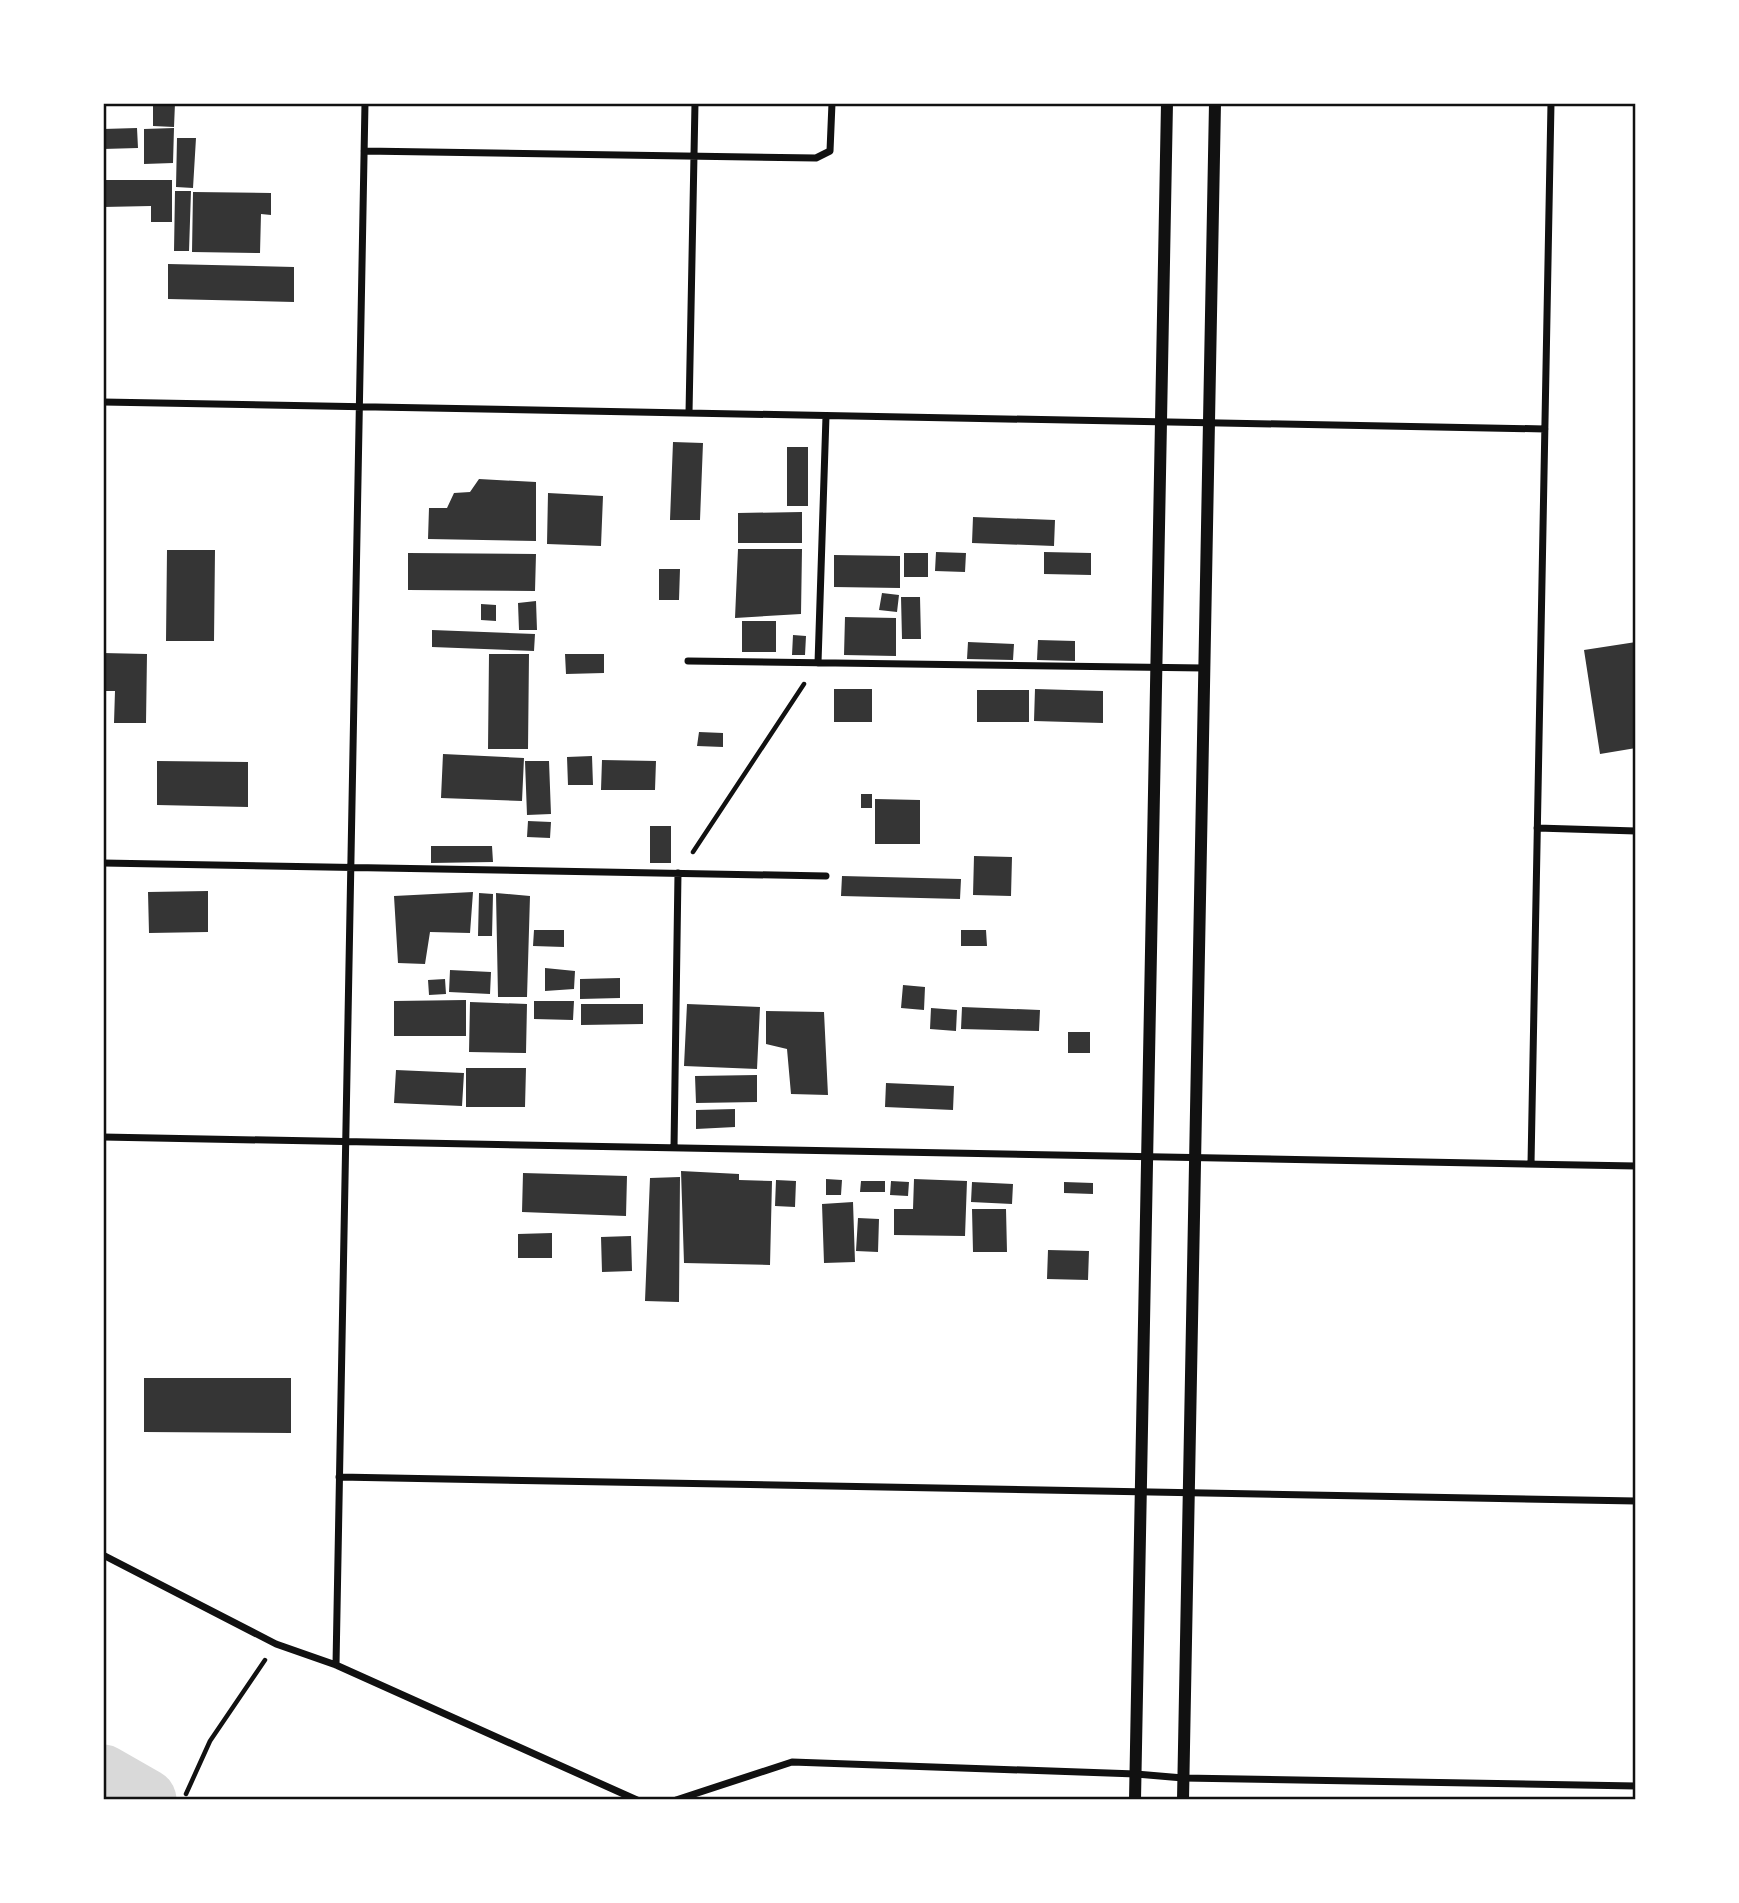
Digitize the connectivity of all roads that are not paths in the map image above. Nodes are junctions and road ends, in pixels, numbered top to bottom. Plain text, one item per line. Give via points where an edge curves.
1 (365, 103) edge
2 (695, 103) edge
3 (832, 103) edge
4 (1167, 103) edge
5 (1215, 103) edge
6 (1550, 103) edge
7 (364, 151) junction
8 (694, 158) junction
9 (103, 402) edge
10 (359, 407) junction
11 (689, 413) junction
12 (826, 416) junction
13 (1161, 422) junction
14 (1209, 423) junction
15 (1545, 429) junction
16 (688, 661) dead end
17 (818, 663) junction
18 (1156, 668) junction
19 (1204, 668) junction
20 (1537, 828) junction
21 (1636, 831) edge
22 (103, 863) edge
23 (351, 868) junction
24 (678, 873) junction
25 (826, 876) dead end
26 (103, 1137) edge
27 (345, 1142) junction
28 (674, 1148) junction
29 (1147, 1157) junction
30 (1195, 1157) junction
31 (1531, 1164) junction
32 (1636, 1166) edge
33 (339, 1477) junction
34 (1141, 1492) junction
35 (1189, 1493) junction
36 (1636, 1501) edge
37 (103, 1555) edge
38 (336, 1665) junction
39 (1136, 1774) junction
40 (1183, 1778) junction
41 (1636, 1786) edge
42 (637, 1800) edge
43 (676, 1800) edge
44 (1135, 1800) edge
45 (1182, 1800) edge

1 - 7 street
2 - 8 street
3 - 8 street via 830,151 816,158
4 - 13 street
5 - 14 street
6 - 15 street
7 - 8 street
7 - 10 street
8 - 11 street
9 - 10 street
10 - 11 street
10 - 23 street
11 - 12 street
12 - 13 street
12 - 17 street
13 - 14 street
13 - 18 street
14 - 15 street
14 - 19 street
15 - 20 street
16 - 17 street
17 - 18 street
18 - 19 street
18 - 29 street
19 - 30 street
20 - 21 street
20 - 31 street
22 - 23 street
23 - 24 street
23 - 27 street
24 - 25 street
24 - 28 street
26 - 27 street
27 - 28 street
27 - 33 street
28 - 29 street
29 - 30 street
29 - 34 street
30 - 31 street
30 - 35 street
31 - 32 street
33 - 34 street
33 - 38 street
34 - 35 street
34 - 39 street
35 - 36 street
35 - 40 street
37 - 38 street via 276,1644
38 - 42 street
39 - 40 street
39 - 43 street via 792,1762
39 - 44 street
40 - 41 street
40 - 45 street

